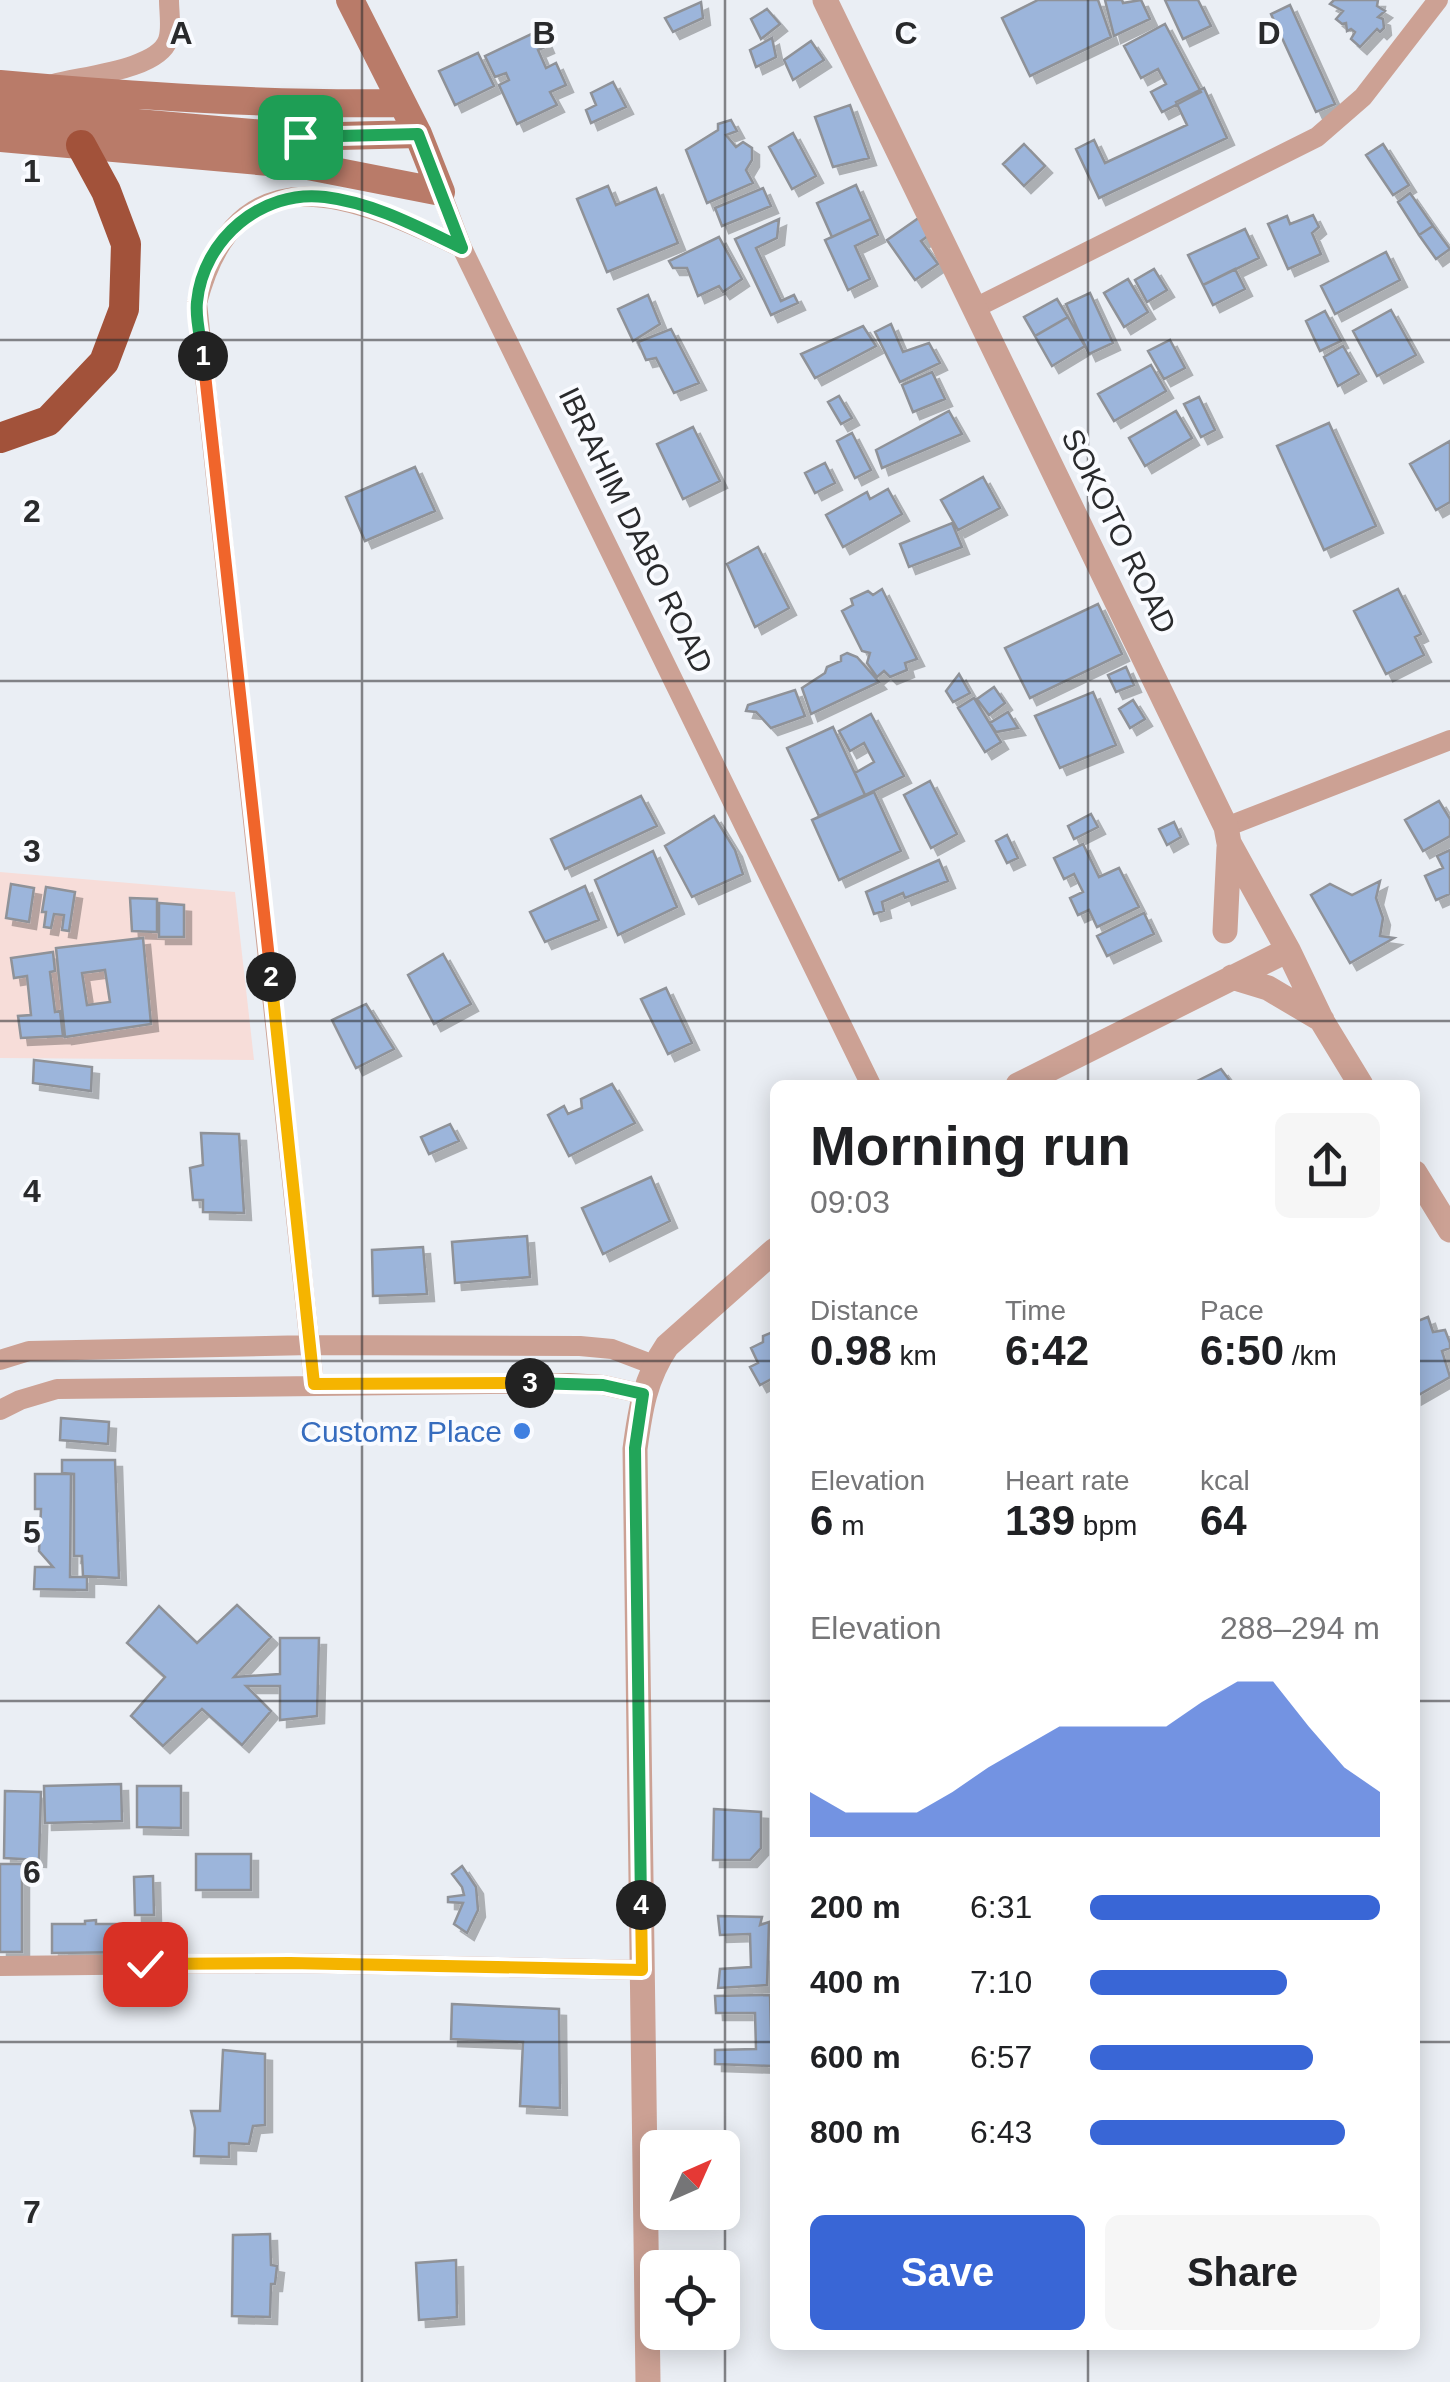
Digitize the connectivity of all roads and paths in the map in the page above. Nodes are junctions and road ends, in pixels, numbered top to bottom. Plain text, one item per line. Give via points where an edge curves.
1 (169, 0) edge
2 (350, 0) edge
3 (825, 0) edge
4 (1438, 0) edge
5 (0, 84) edge
6 (41, 87) junction
7 (401, 103) junction
8 (0, 110) edge
9 (418, 134) junction
10 (0, 138) edge
11 (81, 145) junction
12 (302, 151) junction
13 (440, 192) junction
14 (462, 248) junction
15 (975, 308) junction
16 (0, 438) edge
17 (1450, 740) edge
18 (1227, 835) junction
19 (1225, 931) dead end
20 (1288, 950) junction
21 (1232, 977) junction
22 (1322, 1020) junction
23 (868, 1080) edge
24 (1028, 1080) edge
25 (1358, 1080) edge
26 (1420, 1182) edge
27 (1450, 1230) edge
28 (770, 1254) edge
29 (311, 1345) junction
30 (0, 1360) edge
31 (654, 1365) junction
32 (314, 1384) junction
33 (643, 1394) junction
34 (0, 1410) edge
35 (0, 1966) edge
36 (642, 1970) junction
37 (648, 2382) edge

1 - 6 street via 169,39 160,54
2 - 7 main road, IBRAHIM DABO ROAD
3 - 15 street, SOKOTO ROAD
4 - 15 street via 1363,97 1316,137
5 - 6 main road
6 - 7 main road via 306,104
7 - 9 main road, IBRAHIM DABO ROAD
8 - 12 main road
9 - 12 main road
9 - 13 main road, IBRAHIM DABO ROAD
10 - 11 main road
11 - 12 main road
11 - 16 highway via 126,244 124,309 104,362 48,421
12 - 13 main road
13 - 14 street, IBRAHIM DABO ROAD
14 - 23 street, IBRAHIM DABO ROAD
14 - 29 street via 388,212 296,196 244,217 220,242 197,303
15 - 18 street, SOKOTO ROAD
17 - 18 street
18 - 19 street
18 - 20 street, SOKOTO ROAD
20 - 21 street
20 - 22 street, SOKOTO ROAD
21 - 22 street via 1268,988
21 - 24 street
22 - 25 street, SOKOTO ROAD
26 - 27 street
28 - 31 street via 666,1346
29 - 30 street via 28,1351
29 - 31 street via 580,1346 612,1349
29 - 32 street
31 - 33 street
32 - 33 street via 570,1383
32 - 34 street via 57,1389
33 - 36 street via 635,1448
35 - 36 street
36 - 37 street

